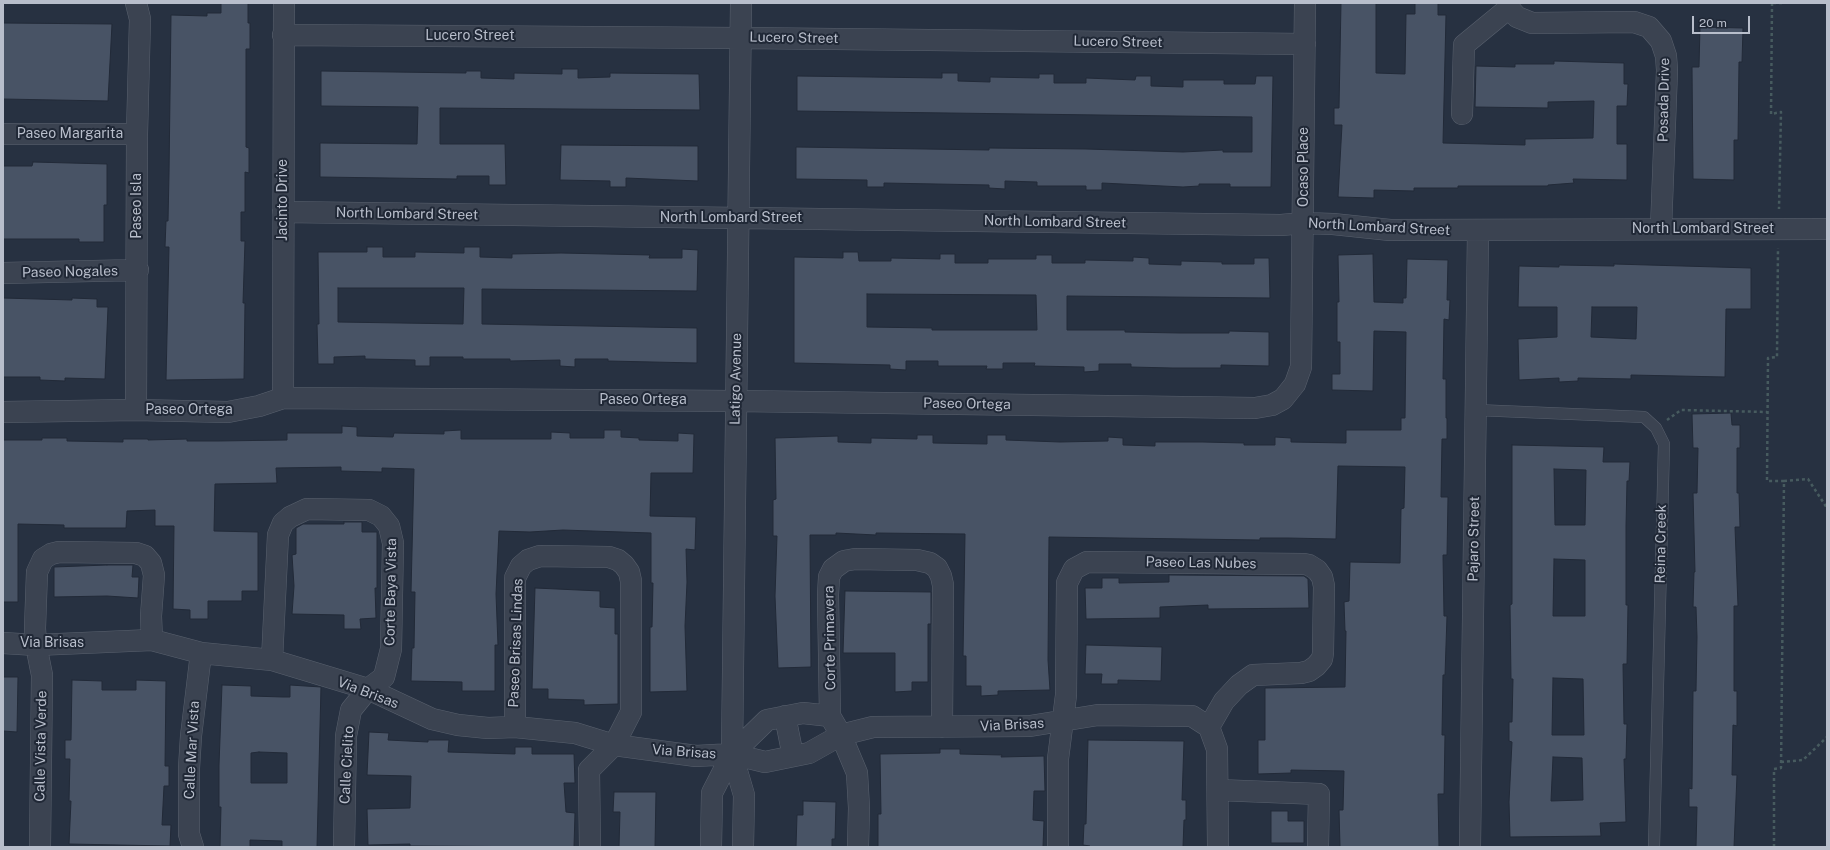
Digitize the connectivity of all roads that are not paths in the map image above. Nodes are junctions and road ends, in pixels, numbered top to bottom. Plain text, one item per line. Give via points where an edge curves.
1 (136, 3) edge
2 (284, 3) edge
3 (741, 3) edge
4 (1305, 3) edge
5 (1508, 6) edge
6 (283, 35) junction
7 (741, 38) junction
8 (1304, 44) junction
9 (1462, 114) dead end
10 (3, 134) edge
11 (137, 134) junction
12 (283, 212) junction
13 (738, 218) junction
14 (1304, 223) junction
15 (1661, 229) junction
16 (1827, 229) edge
17 (1478, 231) junction
18 (138, 270) junction
19 (3, 273) edge
20 (284, 398) junction
21 (1283, 399) joint
22 (736, 401) junction
23 (136, 410) junction
24 (1476, 410) junction
25 (3, 412) edge
26 (152, 640) junction
27 (3, 643) edge
28 (36, 645) junction
29 (201, 653) junction
30 (272, 660) junction
31 (368, 689) junction
32 (785, 716) junction
33 (830, 716) junction
34 (1064, 721) junction
35 (515, 727) junction
36 (942, 727) junction
37 (1209, 727) junction
38 (841, 735) junction
39 (614, 745) junction
40 (732, 754) junction
41 (793, 756) junction
42 (1218, 790) junction
43 (40, 847) edge
44 (194, 847) edge
45 (344, 847) edge
46 (590, 847) edge
47 (710, 847) edge
48 (743, 847) edge
49 (858, 847) edge
50 (1058, 847) edge
51 (1218, 847) edge
52 (1318, 847) edge
53 (1470, 847) edge
54 (1654, 847) edge

1 - 11 street, Paseo Isla via 140,19
2 - 6 street, Jacinto Drive
3 - 7 street, Latigo Avenue
4 - 8 street, Ocaso Place
5 - 9 street, Posada Drive via 1464,45
5 - 15 street, Posada Drive via 1517,16 1532,23 1634,22 1648,27 1661,41 1667,70
6 - 7 street, Lucero Street
6 - 12 street, Jacinto Drive
7 - 8 street, Lucero Street
7 - 13 street, Latigo Avenue
8 - 14 street, Ocaso Place
10 - 11 street, Paseo Margarita
11 - 18 street, Paseo Isla
12 - 13 street, North Lombard Street
12 - 20 street, Jacinto Drive
13 - 14 street, North Lombard Street via 1281,225
13 - 22 street, Latigo Avenue
14 - 17 street, North Lombard Street via 1390,230
14 - 21 street, Ocaso Place via 1301,367 1295,384
15 - 16 street, North Lombard Street
15 - 17 street, North Lombard Street
17 - 24 street, Pajaro Street
18 - 19 street, Paseo Nogales
18 - 23 street, Paseo Isla
20 - 22 street, Paseo Ortega
20 - 23 street, Paseo Ortega via 228,412
21 - 22 street, Paseo Ortega via 1272,405 1255,408
22 - 40 street, Latigo Avenue
23 - 25 street, Paseo Ortega
24 - 53 street, Pajaro Street
24 - 54 lane, Reina Creek via 1644,417 1656,428 1664,444
26 - 28 street, Via Brisas
26 - 28 street, Calle Vista Verde via 154,575 151,563 145,556 136,553 59,552 44,559 37,572
26 - 29 street, Via Brisas
27 - 28 street, Via Brisas
28 - 43 street, Calle Vista Verde via 42,675
29 - 30 street, Via Brisas
29 - 44 street, Calle Mar Vista via 189,768 189,834
30 - 31 street, Via Brisas
30 - 31 street, Corte Baya Vista via 278,535 284,524 290,517 306,509 369,510 381,516 389,526 393,543 391,649 384,677
31 - 35 street, Via Brisas via 432,719 458,726
31 - 45 street, Calle Cielito via 351,710 346,736
32 - 33 street, Via Brisas via 803,713
32 - 40 street, Via Brisas via 767,720
32 - 41 street
33 - 36 street, Corte Primavera via 828,595 829,577 833,569 844,561 855,559 917,560 930,562 937,568 943,585
33 - 38 street, Corte Primavera
34 - 36 street, Via Brisas via 1030,726
34 - 37 street, Via Brisas via 1098,715 1192,716
34 - 37 street, Paseo Las Nubes via 1067,583 1074,569 1087,562 1304,564 1317,570 1324,586 1322,659 1305,672 1253,675 1224,701
34 - 50 street via 1058,759
35 - 39 street, Via Brisas via 575,734
35 - 39 street, Paseo Brisas Lindas via 515,586 521,566 528,560 540,556 609,557 624,565 631,581 631,712
36 - 38 street, Via Brisas via 873,727
37 - 42 street via 1217,749
38 - 41 street, Via Brisas via 809,753
38 - 49 street, Corte Primavera via 857,773
39 - 40 street, Via Brisas via 696,756
39 - 46 street via 589,770
40 - 41 street, Via Brisas via 765,762
40 - 47 street, Latigo Avenue via 712,793
40 - 48 street, Latigo Avenue via 744,795
42 - 51 street
42 - 52 street via 1319,794

